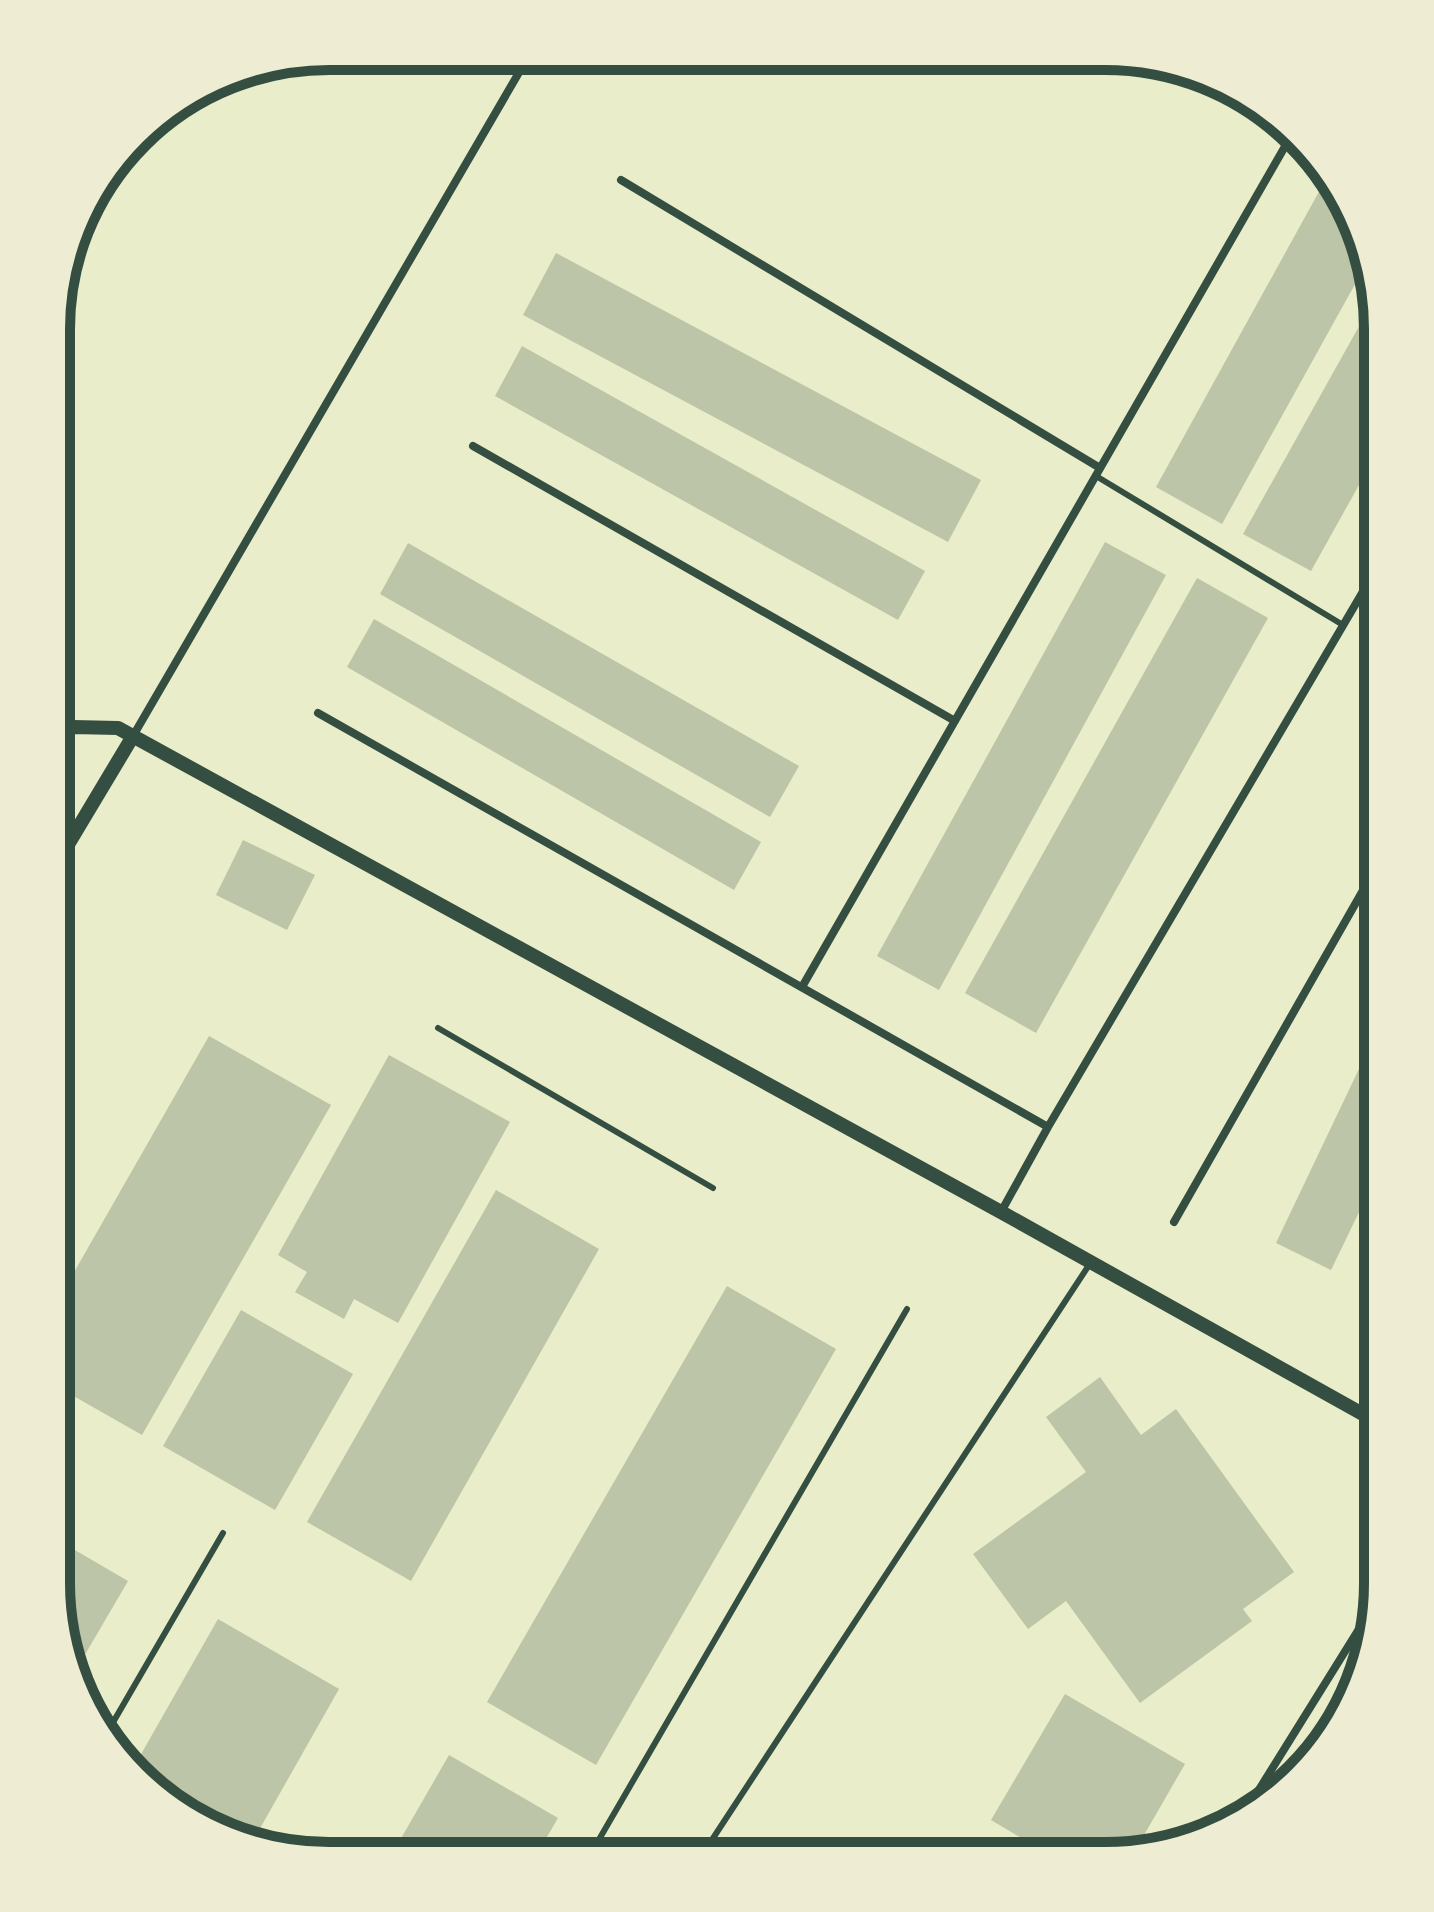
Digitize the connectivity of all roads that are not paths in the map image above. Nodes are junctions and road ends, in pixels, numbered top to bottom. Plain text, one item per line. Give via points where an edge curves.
1 (520, 71) edge
2 (1286, 144) edge
3 (621, 180) dead end
4 (473, 446) dead end
5 (1098, 472) junction
6 (1364, 590) edge
7 (1343, 625) junction
8 (318, 713) dead end
9 (955, 721) junction
10 (70, 729) edge
11 (133, 736) junction
12 (70, 841) edge
13 (1364, 889) edge
14 (802, 987) junction
15 (438, 1028) dead end
16 (1048, 1127) junction
17 (713, 1188) dead end
18 (1001, 1212) junction
19 (1174, 1222) dead end
20 (1091, 1262) junction
21 (907, 1309) dead end
22 (1363, 1414) edge
23 (223, 1533) dead end
24 (1360, 1628) edge
25 (112, 1724) edge
26 (1258, 1791) edge
27 (598, 1842) edge
28 (711, 1842) edge

1 - 11 street
2 - 5 street
3 - 5 street
4 - 9 street
5 - 7 lane
5 - 9 street
6 - 7 street
7 - 16 street
8 - 14 street
9 - 14 street
10 - 11 street via 118,728
11 - 12 street
11 - 18 street
13 - 19 street
14 - 16 street
15 - 17 lane
16 - 18 street
18 - 20 street
20 - 22 street
20 - 28 lane
21 - 27 lane
23 - 25 lane
24 - 26 street

